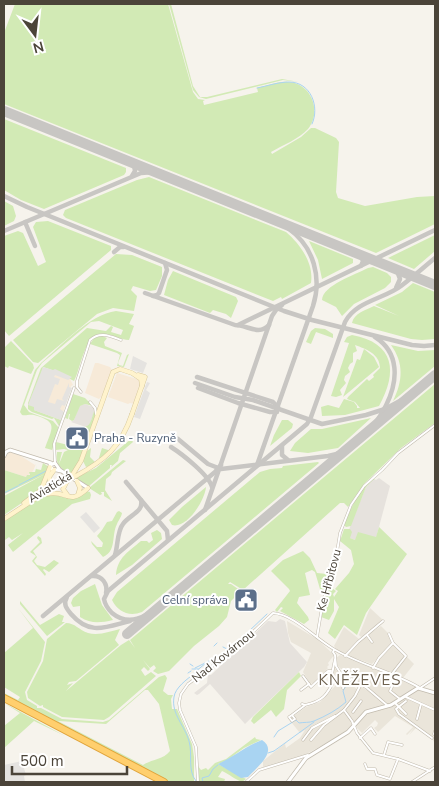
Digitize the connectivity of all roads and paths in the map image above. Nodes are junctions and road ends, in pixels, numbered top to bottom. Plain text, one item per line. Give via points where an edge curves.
1 (121, 340) dead end
2 (74, 388) dead end
3 (81, 392) dead end
4 (90, 402) dead end
5 (94, 425) junction
6 (435, 425) edge
7 (4, 456) edge
8 (53, 465) junction
9 (75, 475) junction
10 (66, 480) junction
11 (77, 481) junction
12 (88, 488) junction
13 (42, 494) junction
14 (77, 496) junction
15 (24, 503) junction
16 (4, 518) edge
17 (384, 621) dead end
18 (389, 634) dead end
19 (367, 635) junction
20 (316, 637) junction
21 (372, 642) dead end
22 (393, 643) junction
23 (333, 651) junction
24 (345, 656) junction
25 (334, 666) junction
26 (373, 668) junction
27 (331, 671) junction
28 (391, 675) junction
29 (304, 676) dead end
30 (344, 677) junction
31 (396, 677) junction
32 (435, 678) edge
33 (335, 679) junction
34 (352, 679) junction
35 (337, 682) junction
36 (346, 682) junction
37 (309, 684) junction
38 (361, 684) junction
39 (330, 687) junction
40 (343, 688) dead end
41 (420, 688) junction
42 (301, 690) dead end
43 (435, 693) edge
44 (405, 697) junction
45 (4, 699) edge
46 (400, 700) junction
47 (361, 701) dead end
48 (406, 701) dead end
49 (350, 703) junction
50 (395, 703) junction
51 (421, 704) junction
52 (388, 706) junction
53 (398, 706) junction
54 (356, 708) junction
55 (344, 710) junction
56 (435, 710) edge
57 (353, 712) dead end
58 (292, 714) dead end
59 (406, 714) dead end
60 (338, 716) junction
61 (417, 719) dead end
62 (354, 726) junction
63 (375, 734) dead end
64 (360, 738) junction
65 (432, 738) dead end
66 (303, 740) dead end
67 (311, 740) dead end
68 (402, 745) dead end
69 (384, 755) junction
70 (398, 758) junction
71 (301, 760) junction
72 (365, 764) dead end
73 (435, 767) edge
74 (430, 771) junction
75 (160, 782) edge
76 (164, 782) edge
77 (198, 782) edge
78 (246, 782) edge
79 (288, 782) edge
80 (412, 782) edge

1 - 3 street via 106,335 90,340 76,381
2 - 8 street via 55,443
4 - 5 street via 96,411
5 - 9 main road, Aviatická
5 - 9 main road, Aviatická via 114,371 120,369 141,379 142,386 119,442 106,457
6 - 20 street, Ke Hřbitovu via 401,450 364,486 351,505 343,524
7 - 8 street via 10,450
8 - 10 main road via 50,481
8 - 11 street
8 - 15 main road via 41,490
9 - 10 main road, Aviatická, bridge
10 - 13 main road, Aviatická
10 - 14 main road via 64,492
10 - 15 main road, Aviatická
11 - 12 street
11 - 14 main road via 80,488
12 - 13 main road via 74,498 54,492
12 - 14 main road
13 - 16 main road, Aviatická
15 - 16 main road, Aviatická
17 - 19 street
18 - 22 street
19 - 21 street
19 - 24 street
20 - 23 street
20 - 77 street, Nad Kovárnou via 275,613 233,651 188,684 179,703 196,747
22 - 26 street
22 - 28 street via 406,656
23 - 24 street
23 - 25 street
24 - 26 street
25 - 27 street
25 - 30 street
26 - 28 street
27 - 33 street
27 - 37 street via 311,687
28 - 31 street
29 - 37 street
30 - 34 street
30 - 36 street
31 - 41 street
31 - 46 street via 390,691
32 - 41 street
33 - 35 street
33 - 39 street
34 - 36 street
34 - 38 street
35 - 36 street
35 - 39 street
36 - 40 street
37 - 42 street
38 - 49 street
38 - 52 street
39 - 58 street via 316,703 304,705
41 - 43 street
41 - 44 street
44 - 46 street
44 - 51 street
45 - 75 highway
45 - 76 highway
46 - 50 street
47 - 54 street
48 - 53 street
49 - 54 street
49 - 55 street
50 - 52 street
50 - 53 street
51 - 56 street
51 - 61 street
52 - 62 street via 366,712
53 - 59 street
53 - 65 street via 399,714
54 - 57 street
55 - 60 street
55 - 62 street
60 - 66 street via 316,725
60 - 67 street via 324,725
62 - 64 street
62 - 71 street
63 - 64 street via 370,728
64 - 69 street via 373,752
68 - 69 street via 388,742
69 - 70 street
70 - 72 street via 390,779 377,775
70 - 74 street
71 - 78 street via 259,770
71 - 79 street
73 - 74 street
74 - 80 street

